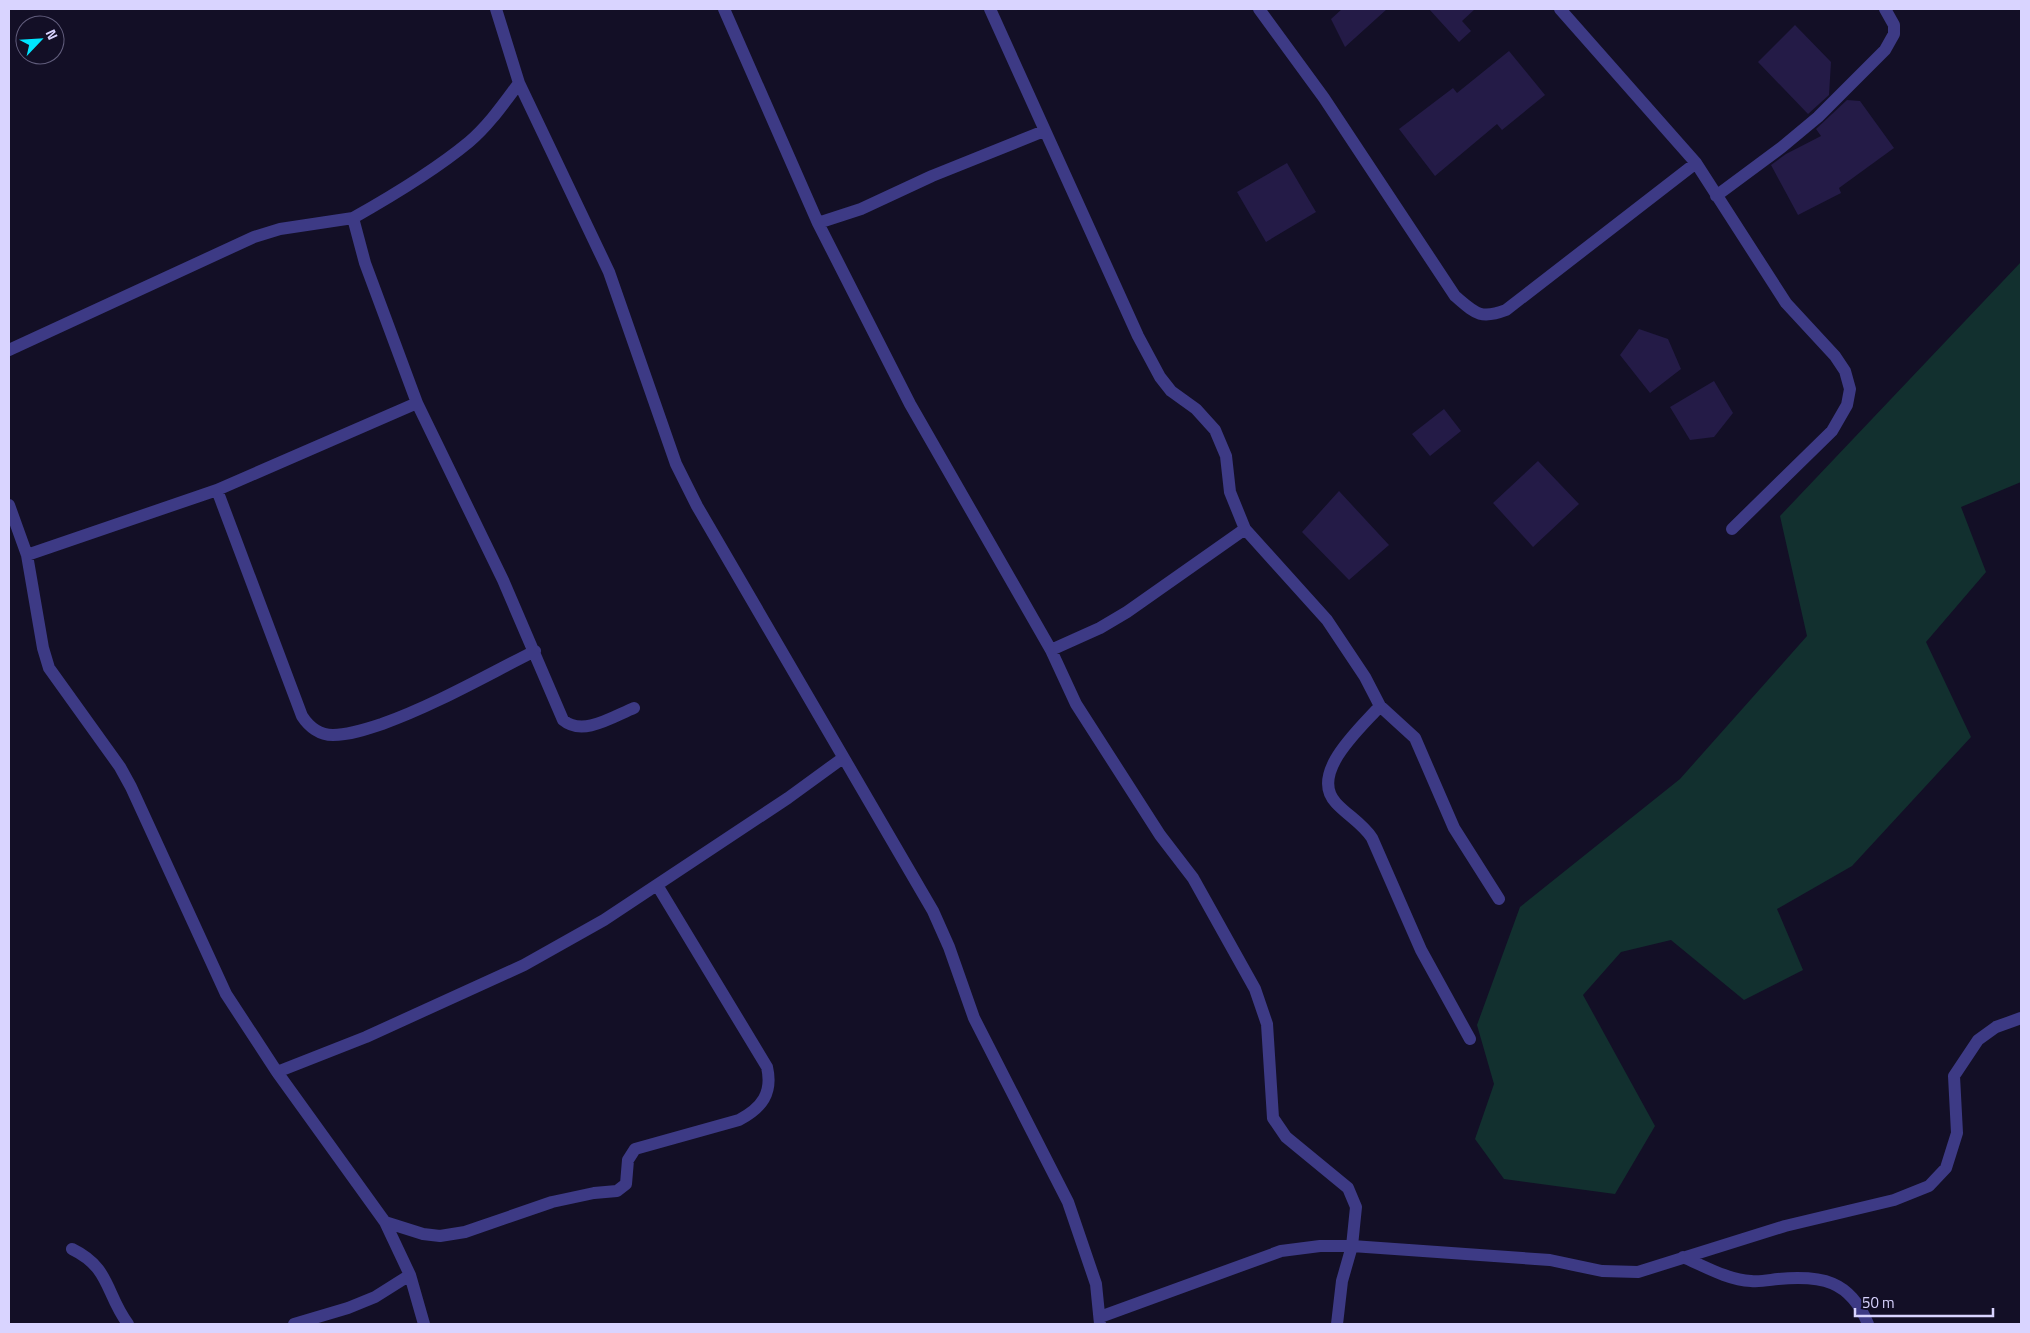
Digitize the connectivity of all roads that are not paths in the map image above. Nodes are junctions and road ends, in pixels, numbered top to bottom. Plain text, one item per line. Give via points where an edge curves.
1 (496, 9) edge
2 (724, 9) edge
3 (990, 9) edge
4 (1259, 9) edge
5 (1560, 9) edge
6 (1885, 9) edge
7 (519, 83) junction
8 (1044, 131) junction
9 (1696, 164) junction
10 (1716, 196) junction
11 (353, 218) junction
12 (818, 222) junction
13 (9, 350) edge
14 (417, 403) junction
15 (217, 490) junction
16 (9, 505) edge
17 (1245, 529) junction
18 (1732, 529) dead end
19 (27, 555) junction
20 (535, 650) junction
21 (1050, 650) junction
22 (1380, 706) junction
23 (634, 708) dead end
24 (843, 758) junction
25 (656, 885) junction
26 (1499, 899) dead end
27 (2021, 1018) edge
28 (1470, 1039) dead end
29 (277, 1072) junction
30 (385, 1222) junction
31 (1352, 1246) junction
32 (72, 1249) dead end
33 (1683, 1257) junction
34 (410, 1275) junction
35 (1100, 1320) edge
36 (128, 1324) edge
37 (294, 1324) edge
38 (424, 1324) edge
39 (1337, 1324) edge
40 (1868, 1324) edge

1 - 7 street
2 - 12 street
3 - 8 street
4 - 9 street via 1324,98 1455,296 1483,316 1506,310
5 - 9 street
6 - 10 street via 1894,25 1894,34 1885,50 1818,117
7 - 11 street via 470,141 433,169
7 - 24 street via 609,272 676,464
8 - 12 street via 932,176 861,209
8 - 17 street via 1160,378 1215,430 1226,456 1230,492
9 - 10 street
10 - 18 street via 1786,303 1835,356 1845,371 1850,389 1847,405 1832,431
11 - 13 street via 280,229 254,237
11 - 14 street
12 - 21 street via 910,404
14 - 15 street
14 - 20 street
15 - 19 street
15 - 20 street via 302,716 314,729 334,735 372,727 412,713
16 - 19 street
17 - 21 street via 1127,612
17 - 22 street via 1327,620
19 - 29 street via 49,668 128,780 226,994
20 - 23 street via 557,709 568,725 589,726
21 - 31 street via 1076,704 1160,835 1194,878 1255,989 1267,1024 1273,1118 1286,1137 1348,1188 1356,1207
22 - 26 street via 1415,738 1454,828
22 - 28 street via 1334,761 1328,787 1336,802 1364,826 1372,838 1421,950
24 - 25 street
24 - 35 street via 933,911 974,1018 1068,1202 1096,1284
25 - 29 street via 604,920 524,965 366,1037
25 - 30 street via 767,1067 770,1082 767,1094 751,1114 635,1150 628,1160 626,1184 616,1191 552,1202 465,1232 440,1236
27 - 33 street via 1996,1027 1978,1040 1954,1076 1957,1133 1946,1168 1929,1186 1894,1200 1785,1226
29 - 30 street
30 - 34 street
31 - 33 street via 1550,1260 1602,1271 1638,1272
31 - 35 street via 1281,1251
31 - 39 street via 1342,1282
32 - 36 street via 98,1266 120,1314
33 - 40 street via 1752,1282 1803,1277 1823,1279 1842,1288 1856,1302
34 - 37 street via 375,1297
34 - 38 street

